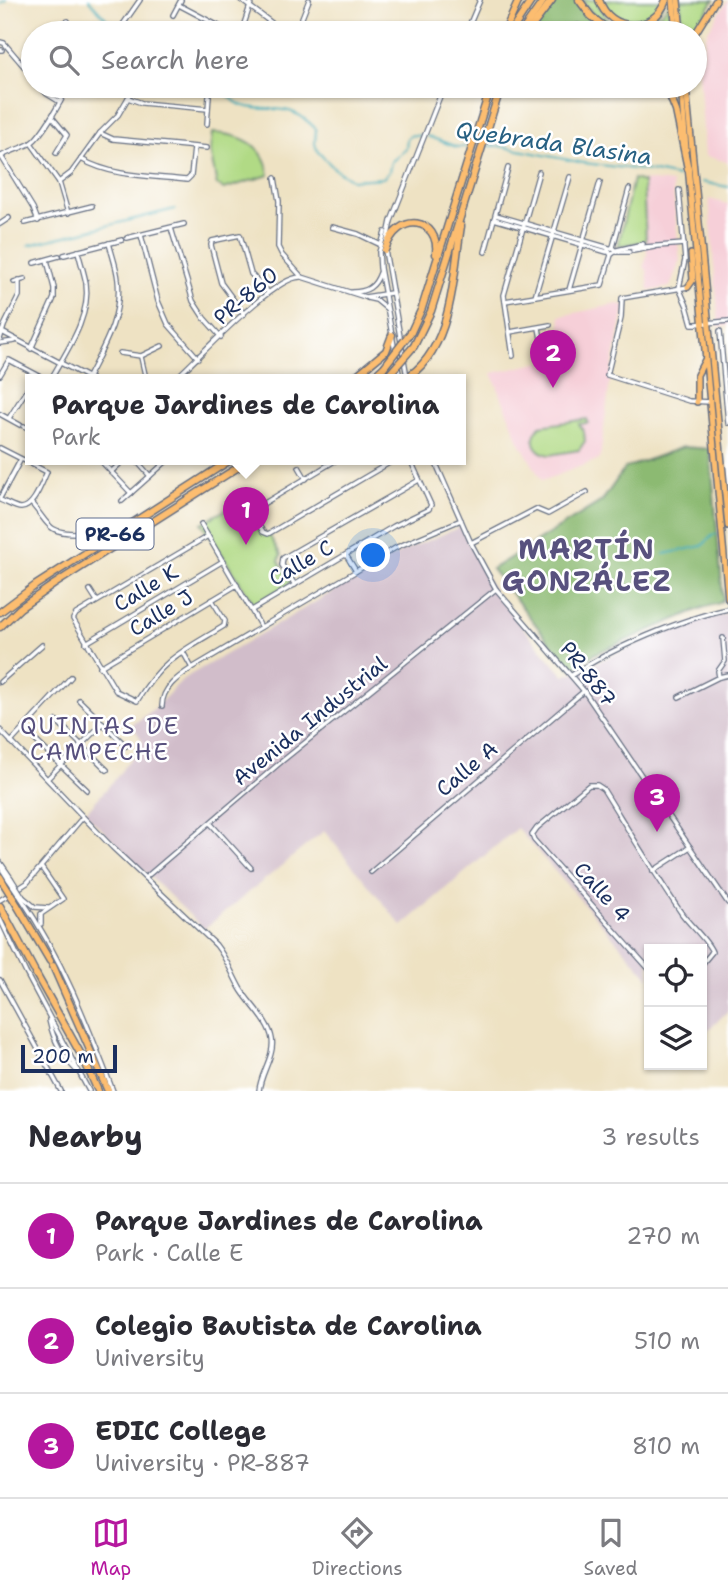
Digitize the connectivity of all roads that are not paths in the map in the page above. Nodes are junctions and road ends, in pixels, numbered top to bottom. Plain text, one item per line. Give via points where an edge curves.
1 (140, 0) edge
2 (241, 0) edge
3 (252, 0) edge
4 (309, 0) edge
5 (480, 0) edge
6 (532, 0) edge
7 (544, 0) edge
8 (552, 0) edge
9 (579, 0) edge
10 (598, 0) edge
11 (667, 0) edge
12 (675, 0) edge
13 (716, 0) edge
14 (517, 2) edge
15 (180, 3) edge
16 (250, 6) junction
17 (173, 15) dead end
18 (125, 21) edge
19 (211, 21) edge
20 (245, 21) edge
21 (269, 21) edge
22 (301, 21) edge
23 (471, 21) edge
24 (509, 21) edge
25 (518, 21) edge
26 (529, 21) edge
27 (536, 21) edge
28 (597, 21) edge
29 (615, 21) edge
30 (650, 21) edge
31 (678, 21) edge
32 (703, 21) edge
33 (0, 42) edge
34 (21, 63) edge
35 (55, 98) edge
36 (62, 98) edge
37 (128, 98) joint
38 (209, 98) edge
39 (439, 98) edge
40 (486, 98) edge
41 (498, 98) edge
42 (671, 98) edge
43 (685, 98) edge
44 (685, 98) edge
45 (60, 102) junction
46 (208, 109) junction
47 (52, 117) junction
48 (207, 124) dead end
49 (100, 133) junction
50 (31, 143) junction
51 (194, 148) junction
52 (207, 148) dead end
53 (56, 153) dead end
54 (1, 157) edge
55 (81, 159) junction
56 (508, 169) dead end
57 (688, 169) junction
58 (540, 172) dead end
59 (570, 177) dead end
60 (275, 178) dead end
61 (59, 182) junction
62 (600, 182) dead end
63 (629, 188) dead end
64 (679, 190) dead end
65 (467, 193) junction
66 (92, 206) dead end
67 (68, 214) junction
68 (0, 215) edge
69 (495, 217) junction
70 (9, 219) dead end
71 (38, 221) junction
72 (2, 223) edge
73 (25, 223) dead end
74 (184, 224) dead end
75 (524, 225) junction
76 (171, 228) junction
77 (332, 228) dead end
78 (553, 234) junction
79 (141, 235) junction
80 (583, 242) junction
81 (109, 243) junction
82 (684, 244) junction
83 (656, 246) junction
84 (383, 247) junction
85 (694, 248) junction
86 (630, 249) junction
87 (78, 251) junction
88 (612, 251) junction
89 (485, 252) dead end
90 (47, 260) junction
91 (34, 263) dead end
92 (290, 265) junction
93 (435, 266) junction
94 (380, 271) junction
95 (302, 276) junction
96 (25, 279) dead end
97 (287, 280) junction
98 (688, 287) joint
99 (679, 289) junction
100 (569, 290) junction
101 (268, 292) junction
102 (349, 292) junction
103 (391, 293) junction
104 (385, 294) junction
105 (536, 296) junction
106 (365, 297) junction
107 (505, 301) junction
108 (387, 309) junction
109 (244, 314) junction
110 (728, 321) edge
111 (706, 323) junction
112 (550, 325) dead end
113 (540, 328) junction
114 (720, 331) dead end
115 (1, 332) edge
116 (510, 332) junction
117 (392, 335) junction
118 (221, 337) junction
119 (0, 341) edge
120 (15, 341) junction
121 (162, 346) dead end
122 (31, 349) junction
123 (120, 354) dead end
124 (544, 355) dead end
125 (725, 355) edge
126 (141, 356) junction
127 (513, 356) dead end
128 (713, 356) junction
129 (198, 358) junction
130 (705, 360) junction
131 (59, 363) junction
132 (0, 374) edge
133 (30, 374) edge
134 (54, 374) edge
135 (81, 374) edge
136 (91, 374) edge
137 (145, 374) edge
138 (180, 374) edge
139 (358, 374) edge
140 (376, 374) edge
141 (390, 374) edge
142 (404, 374) edge
143 (404, 374) edge
144 (413, 374) edge
145 (25, 393) edge
146 (696, 402) junction
147 (710, 402) junction
148 (0, 414) edge
149 (9, 418) junction
150 (728, 423) edge
151 (25, 427) edge
152 (0, 448) edge
153 (20, 458) junction
154 (25, 461) edge
155 (34, 465) edge
156 (105, 465) edge
157 (119, 465) edge
158 (140, 465) edge
159 (162, 465) edge
160 (221, 465) edge
161 (242, 465) edge
162 (328, 465) edge
163 (386, 465) edge
164 (413, 465) edge
165 (437, 465) edge
166 (299, 467) dead end
167 (111, 472) junction
168 (150, 476) junction
169 (306, 478) junction
170 (419, 480) junction
171 (587, 492) dead end
172 (131, 493) junction
173 (0, 499) edge
174 (122, 501) dead end
175 (31, 503) junction
176 (461, 520) junction
177 (201, 524) dead end
178 (728, 526) edge
179 (76, 533) dead end
180 (208, 536) junction
181 (471, 543) junction
182 (346, 555) junction
183 (223, 561) junction
184 (356, 571) junction
185 (237, 585) junction
186 (295, 585) junction
187 (496, 589) junction
188 (90, 590) dead end
189 (728, 598) edge
190 (212, 600) junction
191 (97, 601) junction
192 (728, 609) edge
193 (252, 610) junction
194 (0, 612) edge
195 (0, 626) edge
196 (261, 627) junction
197 (723, 638) dead end
198 (86, 643) junction
199 (42, 645) dead end
200 (182, 651) junction
201 (100, 667) junction
202 (192, 668) junction
203 (572, 675) junction
204 (728, 675) edge
205 (71, 677) dead end
206 (719, 677) junction
207 (0, 682) edge
208 (584, 691) junction
209 (680, 697) dead end
210 (79, 700) dead end
211 (162, 706) dead end
212 (57, 721) dead end
213 (103, 723) junction
214 (0, 730) edge
215 (11, 741) junction
216 (36, 741) dead end
217 (82, 744) junction
218 (126, 746) dead end
219 (61, 765) junction
220 (107, 770) dead end
221 (48, 778) junction
222 (87, 790) dead end
223 (83, 817) junction
224 (211, 824) junction
225 (690, 847) junction
226 (0, 864) edge
227 (41, 867) junction
228 (251, 868) dead end
229 (653, 871) junction
230 (371, 872) dead end
231 (0, 877) edge
232 (145, 878) junction
233 (8, 881) junction
234 (0, 900) edge
235 (20, 900) junction
236 (728, 903) edge
237 (50, 908) junction
238 (1, 912) edge
239 (45, 933) junction
240 (707, 944) edge
241 (644, 963) edge
242 (0, 980) edge
243 (61, 1091) edge
244 (89, 1091) edge
245 (98, 1091) edge
246 (111, 1091) edge
247 (258, 1091) edge

1 - 18 street
2 - 16 street
3 - 16 street
4 - 22 street
5 - 23 street
6 - 25 highway
7 - 26 highway
8 - 27 highway
9 - 28 highway
10 - 29 highway
11 - 30 highway
12 - 31 main road
13 - 32 main road
14 - 24 highway
15 - 17 street
15 - 19 street
16 - 20 street
16 - 21 street
33 - 34 street
35 - 45 street
36 - 45 street
37 - 46 street
37 - 49 street
38 - 46 street
39 - 84 street
40 - 93 highway
41 - 65 highway
42 - 57 highway
43 - 57 main road
44 - 111 main road
45 - 47 street
46 - 48 street
47 - 50 street
47 - 53 street via 67,135
49 - 51 street via 113,139
49 - 55 street
50 - 54 street
50 - 61 street
51 - 52 street
51 - 55 street via 187,180 111,171
54 - 71 street
55 - 61 street
56 - 69 street
57 - 85 main road
58 - 75 street
59 - 78 street
60 - 92 street via 278,247
61 - 67 street
62 - 80 street
63 - 88 street
64 - 82 street
65 - 141 highway, bridge via 431,311 414,346
65 - 144 highway via 445,321
66 - 67 street
67 - 71 street
68 - 72 street
69 - 75 street
69 - 89 street
70 - 72 street
71 - 73 street
74 - 76 street
75 - 78 street
75 - 107 street
76 - 79 street
76 - 118 street via 193,301
77 - 84 street
78 - 80 street
78 - 105 street
79 - 81 street
79 - 129 street via 163,312 177,337
80 - 88 street
80 - 100 street
81 - 87 street
81 - 136 street via 118,280 118,310
82 - 83 street
82 - 99 street
83 - 86 street
83 - 86 street
84 - 93 highway via 397,228 419,224 435,240
84 - 94 street
84 - 103 street
85 - 98 main road via 693,280
85 - 111 main road
86 - 88 street
87 - 90 street
87 - 131 street via 86,305
88 - 100 street via 602,285
90 - 91 street
90 - 122 street via 54,298
92 - 95 street
92 - 97 street
93 - 140 highway, bridge via 411,332
94 - 102 street via 373,287
94 - 104 street
95 - 97 street, PR-860 / PR-860
95 - 102 street, PR-860 / PR-860
96 - 115 street via 16,281 19,296
97 - 101 street, PR-860 / PR-860
98 - 99 street
99 - 111 street via 692,324
99 - 146 street via 622,298 607,375
100 - 105 street
101 - 109 street, PR-860 / PR-860
101 - 109 street via 251,274 240,235 211,243 221,283
102 - 106 street, PR-860 / PR-860
103 - 104 street, PR-860 / PR-860
103 - 142 street
104 - 106 street, PR-860 / PR-860
104 - 108 street
105 - 107 street
106 - 108 street
107 - 116 street
108 - 117 street
109 - 118 street, PR-860 / PR-860
110 - 111 street
111 - 128 main road
111 - 130 main road
112 - 113 street
113 - 116 street
113 - 124 street
114 - 125 street
115 - 119 street
115 - 120 street
116 - 127 street
117 - 139 highway via 386,351
117 - 143 street
118 - 129 street, PR-860 / PR-860
119 - 120 street
120 - 122 street
121 - 126 street
122 - 131 street
123 - 126 street
125 - 128 street
125 - 150 street
126 - 137 street
128 - 178 main road
129 - 138 street, PR-860 / PR-860
130 - 146 main road via 697,375
130 - 147 main road
131 - 134 street
131 - 135 street
132 - 133 street via 9,360
145 - 149 street
146 - 147 street
147 - 189 main road
148 - 149 street
149 - 151 street
152 - 153 street
153 - 154 street
153 - 173 street
155 - 175 street via 47,472
156 - 167 street
157 - 167 street
158 - 168 street
159 - 168 street
160 - 194 highway, PR-66
161 - 195 highway, PR-66 via 53,585
162 - 169 street
163 - 169 street via 268,534 263,532 253,510
164 - 170 street, Calle C
165 - 176 street, PR-887
166 - 169 street
167 - 172 street
168 - 172 street
170 - 182 street, Calle C via 429,509
170 - 186 street via 284,558 282,565
171 - 181 street via 548,514 536,509
172 - 174 street
173 - 175 street via 22,508
175 - 179 street via 50,529
176 - 181 street, PR-887
176 - 184 street via 397,547
177 - 180 street
180 - 183 street
180 - 191 street
181 - 187 street, PR-887
182 - 184 street
182 - 186 street, Calle C
183 - 185 street
183 - 198 street, Calle K
184 - 196 street
185 - 190 street, Calle J
185 - 193 street
186 - 193 street, Calle C
187 - 203 street, PR-887
187 - 224 street, Avenida Industrial
188 - 191 street
190 - 200 street via 225,625
190 - 201 street, Calle J
191 - 198 street via 73,617
192 - 203 street via 700,615
193 - 196 street
196 - 202 street
197 - 206 street via 725,661
198 - 201 street
199 - 207 street
200 - 201 street via 159,669 137,701 116,691
200 - 202 street
202 - 211 street via 168,687
203 - 208 street, PR-887
204 - 206 street
205 - 215 street
206 - 209 street
208 - 225 street, PR-887
208 - 230 street, Calle A
210 - 213 street
212 - 217 street
213 - 217 street
213 - 218 street
214 - 215 street
215 - 221 street
216 - 219 street
217 - 219 street
217 - 220 street
219 - 221 street
219 - 222 street
221 - 223 street
223 - 227 street
223 - 232 street
224 - 228 street
224 - 232 street, Avenida Industrial
225 - 229 street
225 - 236 street, PR-887
226 - 233 street
227 - 234 street via 27,883
227 - 237 street via 63,897
229 - 240 street
229 - 241 street, Calle 4 via 597,785 589,785 532,835
231 - 233 highway
232 - 247 street via 225,956 272,1038 272,1052
233 - 235 highway, bridge
235 - 237 street
235 - 239 street
235 - 246 highway
237 - 239 street via 40,917
238 - 244 street
238 - 245 highway
239 - 246 street via 70,982
242 - 243 street

